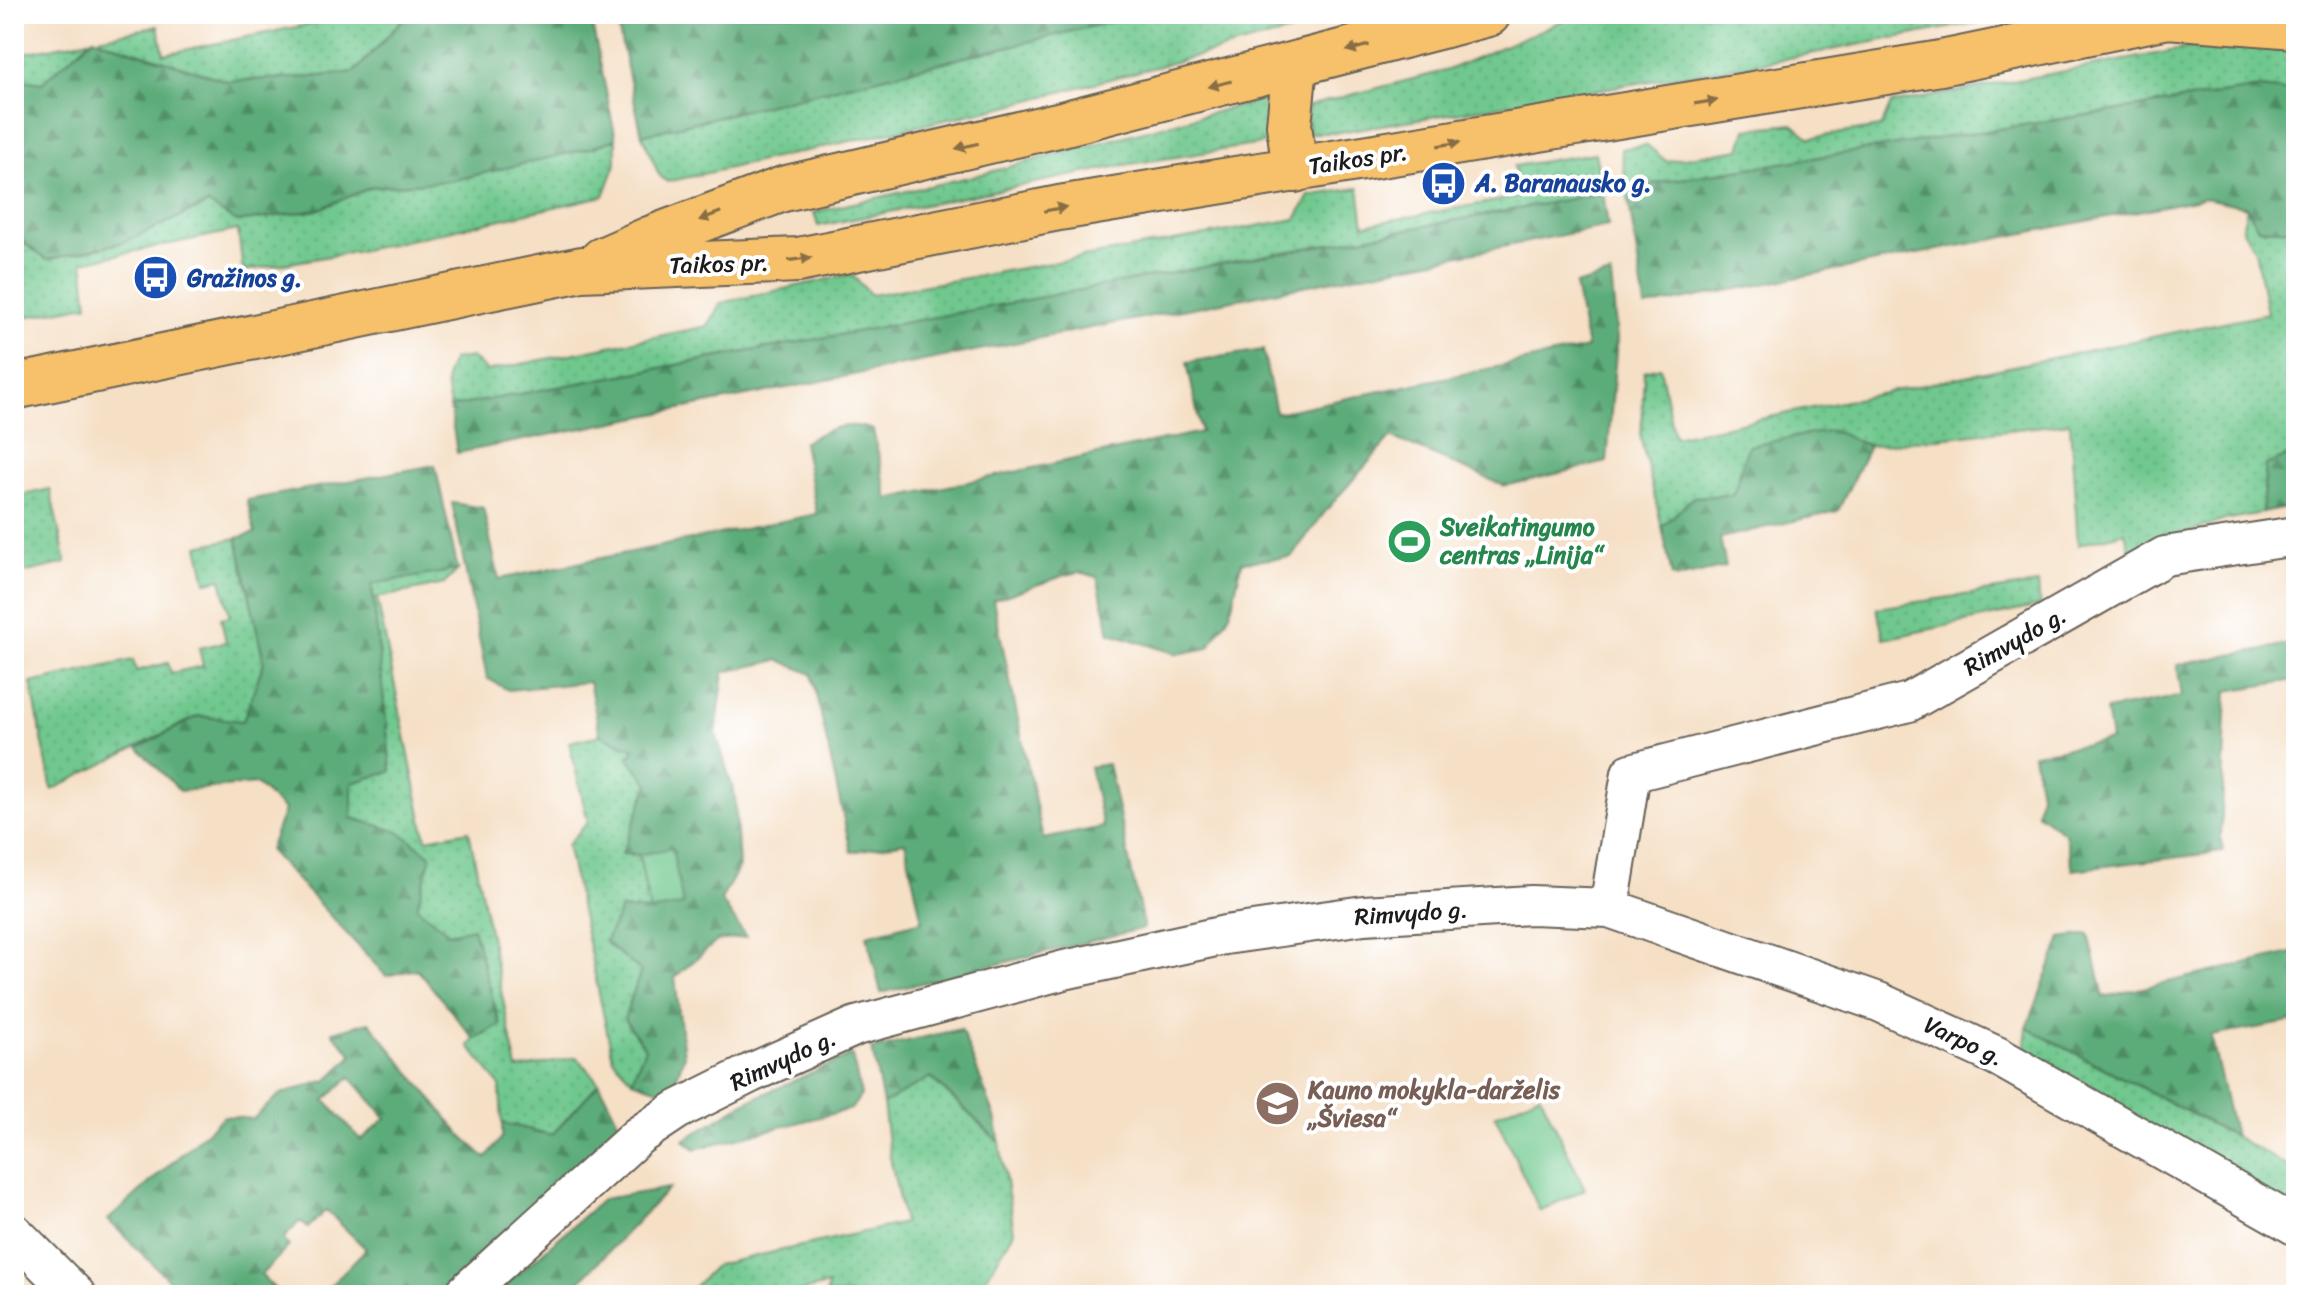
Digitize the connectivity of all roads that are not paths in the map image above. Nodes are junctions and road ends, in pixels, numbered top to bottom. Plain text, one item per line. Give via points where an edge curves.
1 (1488, 14) edge
2 (2173, 15) edge
3 (2296, 26) edge
4 (1295, 65) junction
5 (1295, 170) junction
6 (582, 269) junction
7 (14, 387) edge
8 (2296, 536) edge
9 (1609, 908) junction
10 (2296, 1226) edge
11 (14, 1233) edge
12 (76, 1295) edge
13 (463, 1295) edge

1 -> 4 main road, Taikos pr.
2 - 3 main road, Taikos pr.
5 -> 2 main road, Taikos pr. via 1941,63
4 - 5 main road via 1289,125
4 -> 6 main road, Taikos pr. via 783,189
6 -> 5 main road, Taikos pr. via 798,260 1059,208
6 - 7 main road, Taikos pr.
8 - 9 street, Rimvydo g. via 2165,556 1909,702 1631,773
9 - 10 street, Varpo g. via 1879,1002 1984,1050
9 - 13 street, Rimvydo g. via 1531,905 1364,915 1225,935 1064,970 856,1026 664,1118
11 - 12 street

